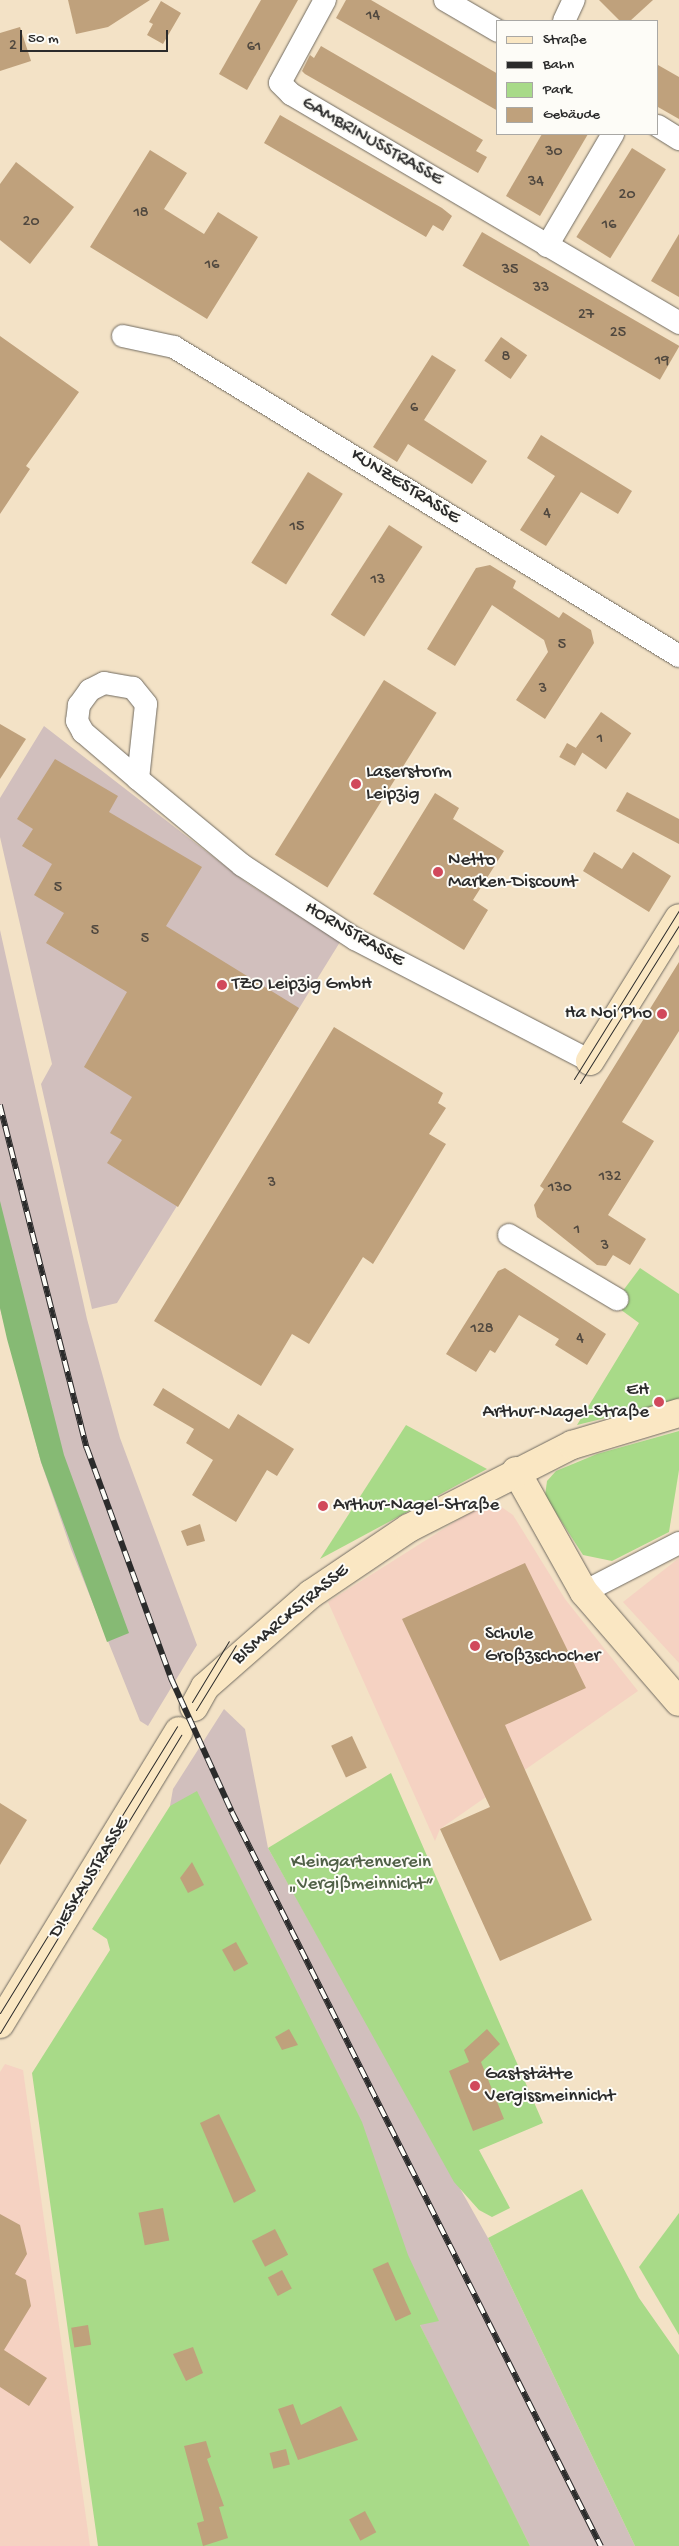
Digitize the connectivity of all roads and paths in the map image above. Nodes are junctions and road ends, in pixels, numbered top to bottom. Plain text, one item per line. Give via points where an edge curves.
1 (325, 0) edge
2 (445, 0) edge
3 (497, 31) edge
4 (659, 127) edge
5 (612, 135) edge
6 (679, 138) edge
7 (548, 246) junction
8 (679, 323) edge
9 (123, 336) dead end
10 (679, 656) edge
11 (138, 779) dead end
12 (675, 931) edge
13 (590, 1061) joint
14 (509, 1234) dead end
15 (617, 1299) dead end
16 (679, 1414) edge
17 (516, 1471) junction
18 (679, 1543) edge
19 (584, 1592) junction
20 (200, 1697) dead end
21 (679, 1702) edge
22 (179, 1731) dead end
23 (0, 2024) edge

1 - 7 street, GAMBRINUSSTRASSE via 280,84 291,94
2 - 3 street
4 - 6 street
5 - 7 street
7 - 8 street, GAMBRINUSSTRASSE
9 - 10 street, KUNZESTRASSE via 174,347
11 - 13 street, HORNSTRASSE via 242,865 355,939
12 - 13 street
14 - 15 street
16 - 17 street, BISMARCKSTRASSE via 572,1445
17 - 19 street
17 - 20 street, BISMARCKSTRASSE via 359,1560 311,1594
18 - 19 street
19 - 21 street
22 - 23 street, DIESKAUSTRASSE

